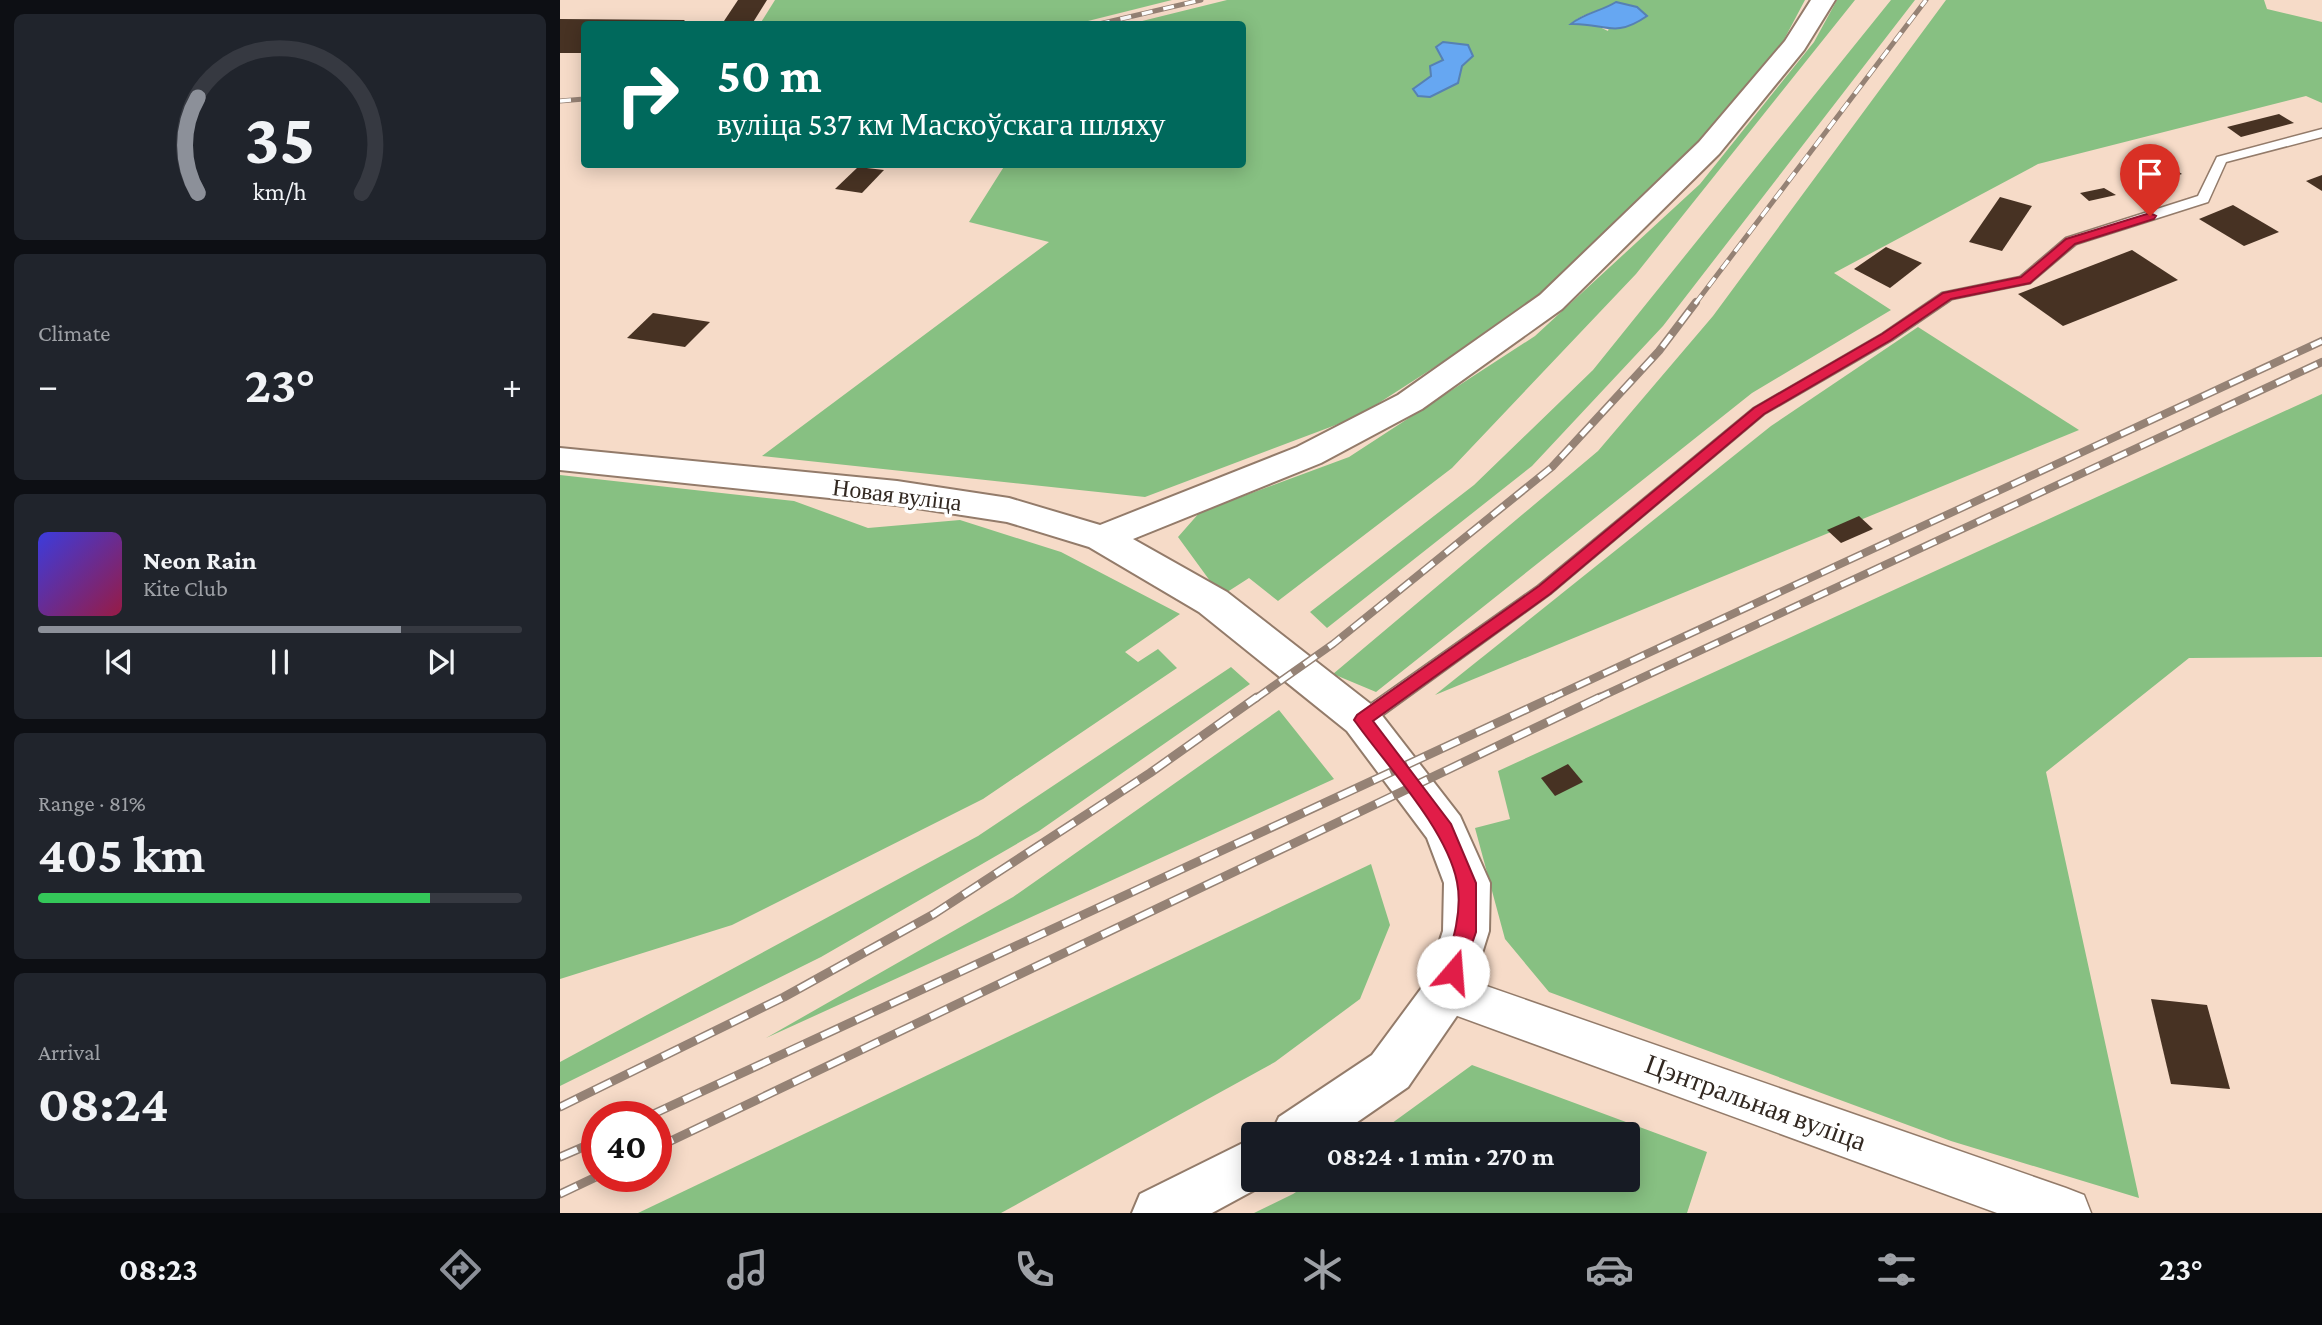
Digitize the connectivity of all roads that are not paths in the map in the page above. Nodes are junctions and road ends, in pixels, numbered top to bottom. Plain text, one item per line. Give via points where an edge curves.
1 (1823, 0) edge
2 (2322, 133) edge
3 (560, 459) edge
4 (1102, 538) junction
5 (1363, 720) junction
6 (1447, 992) junction
7 (1315, 1122) edge
8 (1241, 1169) edge
9 (1159, 1213) edge
10 (2066, 1213) edge

1 - 4 street via 1795,45 1709,148 1552,302 1388,414 1309,455
2 - 5 lane via 2221,160 2203,200 2071,241 2025,280 1947,296 1887,337 1759,411 1544,590
3 - 4 street, Новая вуліца via 1009,510
4 - 5 street, Новая вуліца via 1213,602
5 - 6 street, Новая вуліца via 1445,829 1467,883 1466,932
6 - 7 street, Новая вуліца via 1390,1072
6 - 10 street, Цэнтральная вуліца
8 - 9 street

